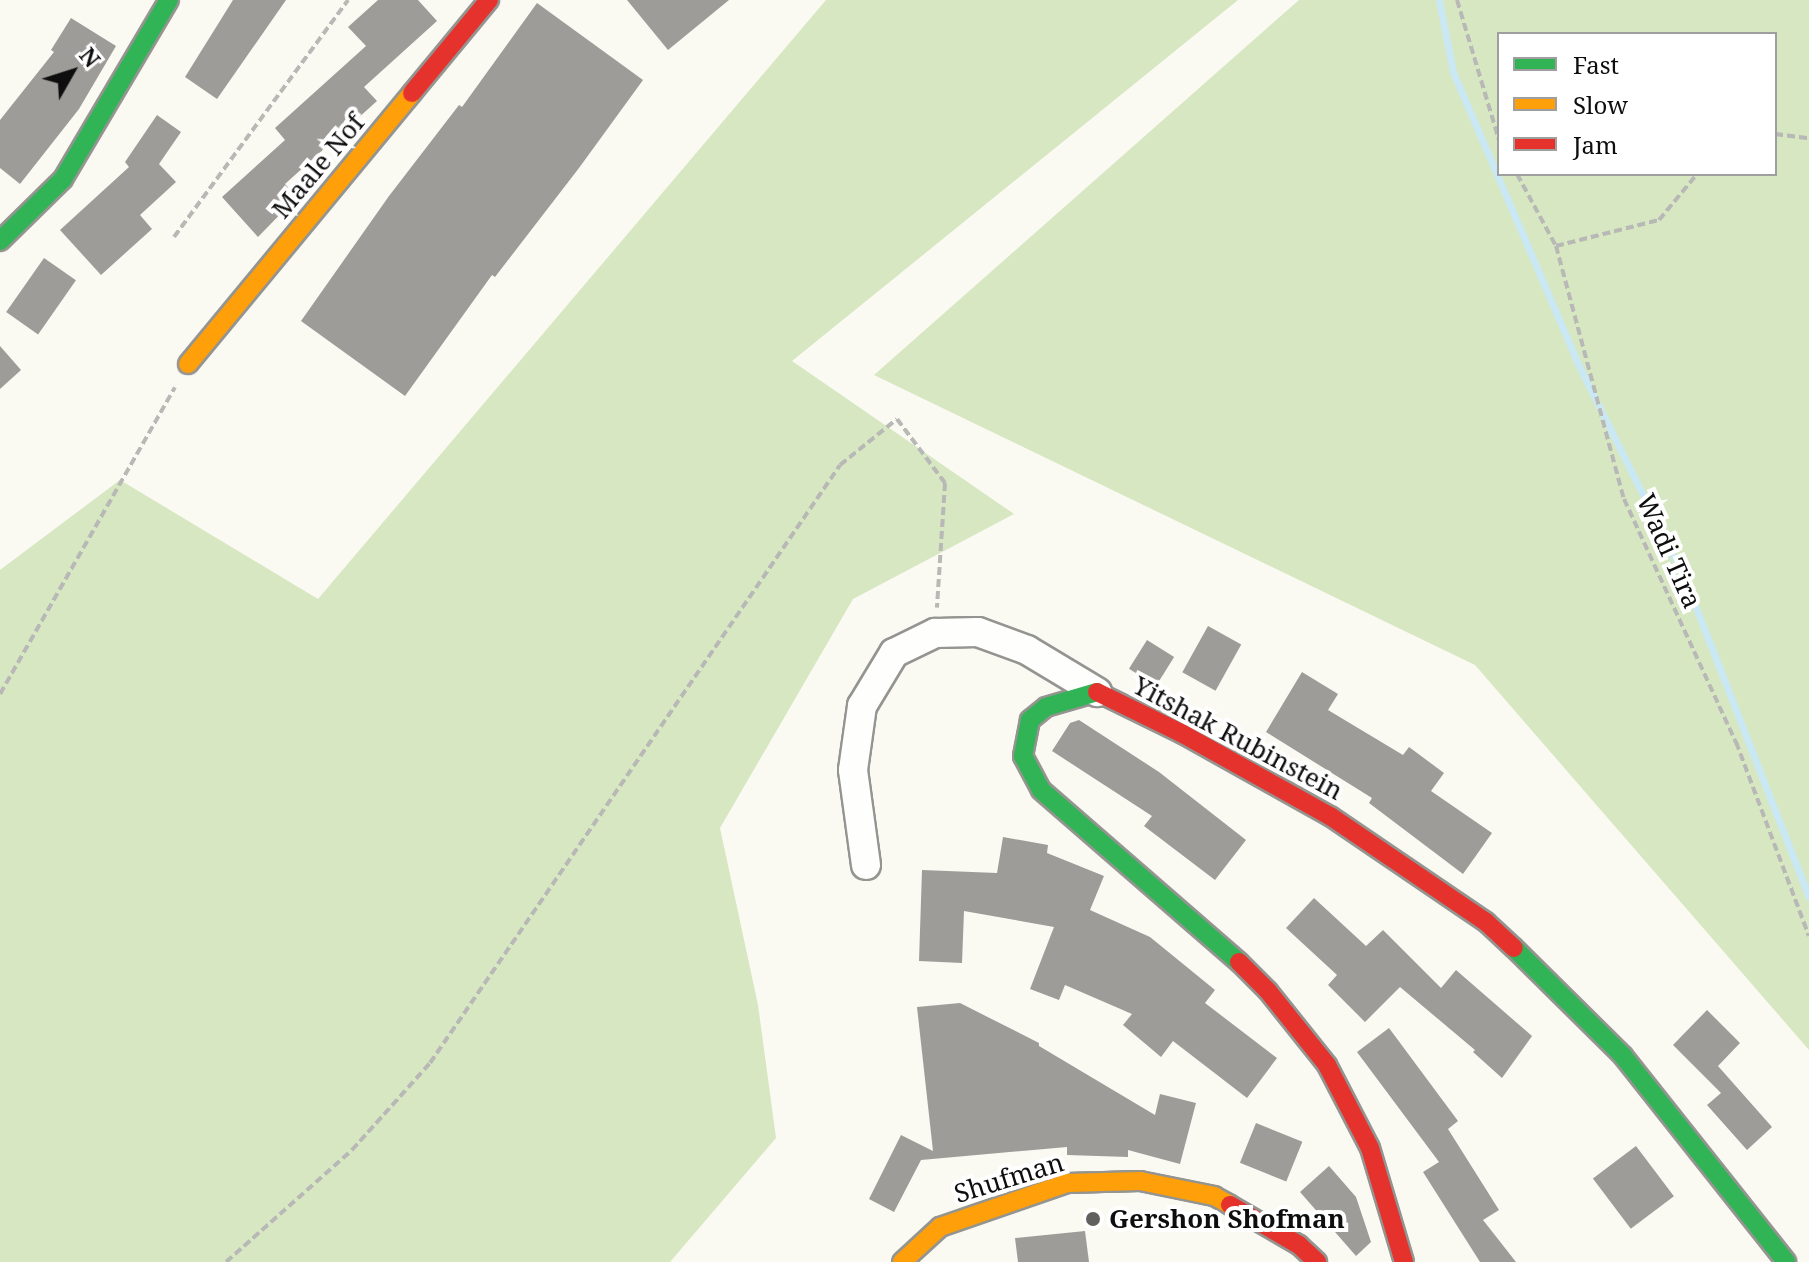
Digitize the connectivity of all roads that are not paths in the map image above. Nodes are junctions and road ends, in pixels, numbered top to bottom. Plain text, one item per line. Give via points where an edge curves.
1 (169, 0) edge
2 (489, 0) edge
3 (0, 241) edge
4 (188, 364) road end
5 (1097, 692) junction
6 (866, 865) dead end
7 (902, 1262) edge
8 (1317, 1262) edge
9 (1404, 1262) edge
10 (1786, 1262) edge

1 - 3 street via 63,179
2 - 4 street, Maale Nof
5 - 6 street via 1027,650 978,632 935,633 894,653 862,706 858,732 853,770
5 - 9 street, Yitshak Rubinstein via 1046,707 1030,720 1023,756 1041,790 1225,947 1327,1065 1370,1148
5 - 10 street, Yitshak Rubinstein via 1330,816 1486,922 1623,1056
7 - 8 street, Shufman via 940,1227 1053,1187 1140,1181 1214,1196 1299,1245

